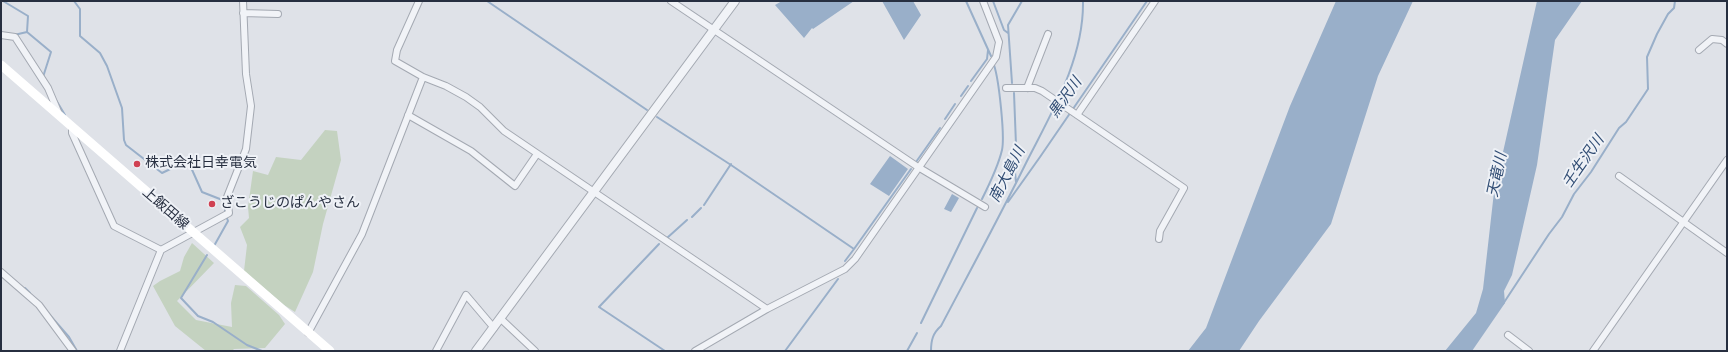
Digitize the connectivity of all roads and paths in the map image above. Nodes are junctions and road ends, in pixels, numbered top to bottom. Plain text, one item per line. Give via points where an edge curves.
1 (243, 1) edge
2 (419, 1) edge
3 (671, 1) edge
4 (735, 1) edge
5 (983, 1) edge
6 (1155, 1) edge
7 (243, 13) junction
8 (278, 14) dead end
9 (714, 30) junction
10 (1048, 34) dead end
11 (1, 35) edge
12 (1727, 44) edge
13 (1699, 50) dead end
14 (1, 65) edge
15 (423, 77) junction
16 (1006, 88) dead end
17 (1027, 88) junction
18 (1075, 114) junction
19 (408, 115) junction
20 (61, 117) junction
21 (72, 127) junction
22 (538, 154) junction
23 (1727, 160) edge
24 (918, 166) junction
25 (1619, 176) dead end
26 (593, 193) junction
27 (985, 207) dead end
28 (1682, 222) junction
29 (193, 233) junction
30 (1159, 239) dead end
31 (161, 250) junction
32 (1727, 253) edge
33 (1, 272) edge
34 (767, 309) junction
35 (501, 319) junction
36 (494, 328) junction
37 (308, 333) junction
38 (1508, 334) dead end
39 (74, 351) edge
40 (120, 351) edge
41 (330, 351) edge
42 (436, 351) edge
43 (476, 351) edge
44 (536, 351) edge
45 (695, 351) edge
46 (1529, 351) edge
47 (1593, 351) edge

1 - 7 street
2 - 15 street via 397,50 395,61
3 - 9 street
4 - 9 street
5 - 24 street via 999,42 996,57
6 - 18 street
7 - 8 street
7 - 29 street via 246,74 251,106 246,149 227,197 226,214
9 - 24 street
9 - 26 street
10 - 17 street
11 - 20 street via 15,37 48,88
12 - 13 street via 1722,40 1712,39
14 - 20 main road, 上飯田線
15 - 19 street
15 - 22 street via 466,97 504,131
16 - 17 street
17 - 18 street via 1042,91
18 - 30 street via 1184,188 1160,231
19 - 22 street via 471,151 515,186
19 - 37 street via 362,234
20 - 21 main road, 上飯田線
21 - 29 main road, 上飯田線
21 - 31 street via 72,133 114,226
22 - 26 street
23 - 28 street
24 - 27 street
24 - 34 street via 859,253 845,269
25 - 28 street
26 - 34 street
26 - 35 street
28 - 32 street
28 - 47 street
29 - 31 street
29 - 37 main road, 上飯田線
31 - 40 street
33 - 39 street via 39,305
34 - 45 street
35 - 36 street
35 - 44 street
36 - 42 street via 466,295
36 - 43 street
37 - 41 main road, 上飯田線
38 - 46 street

